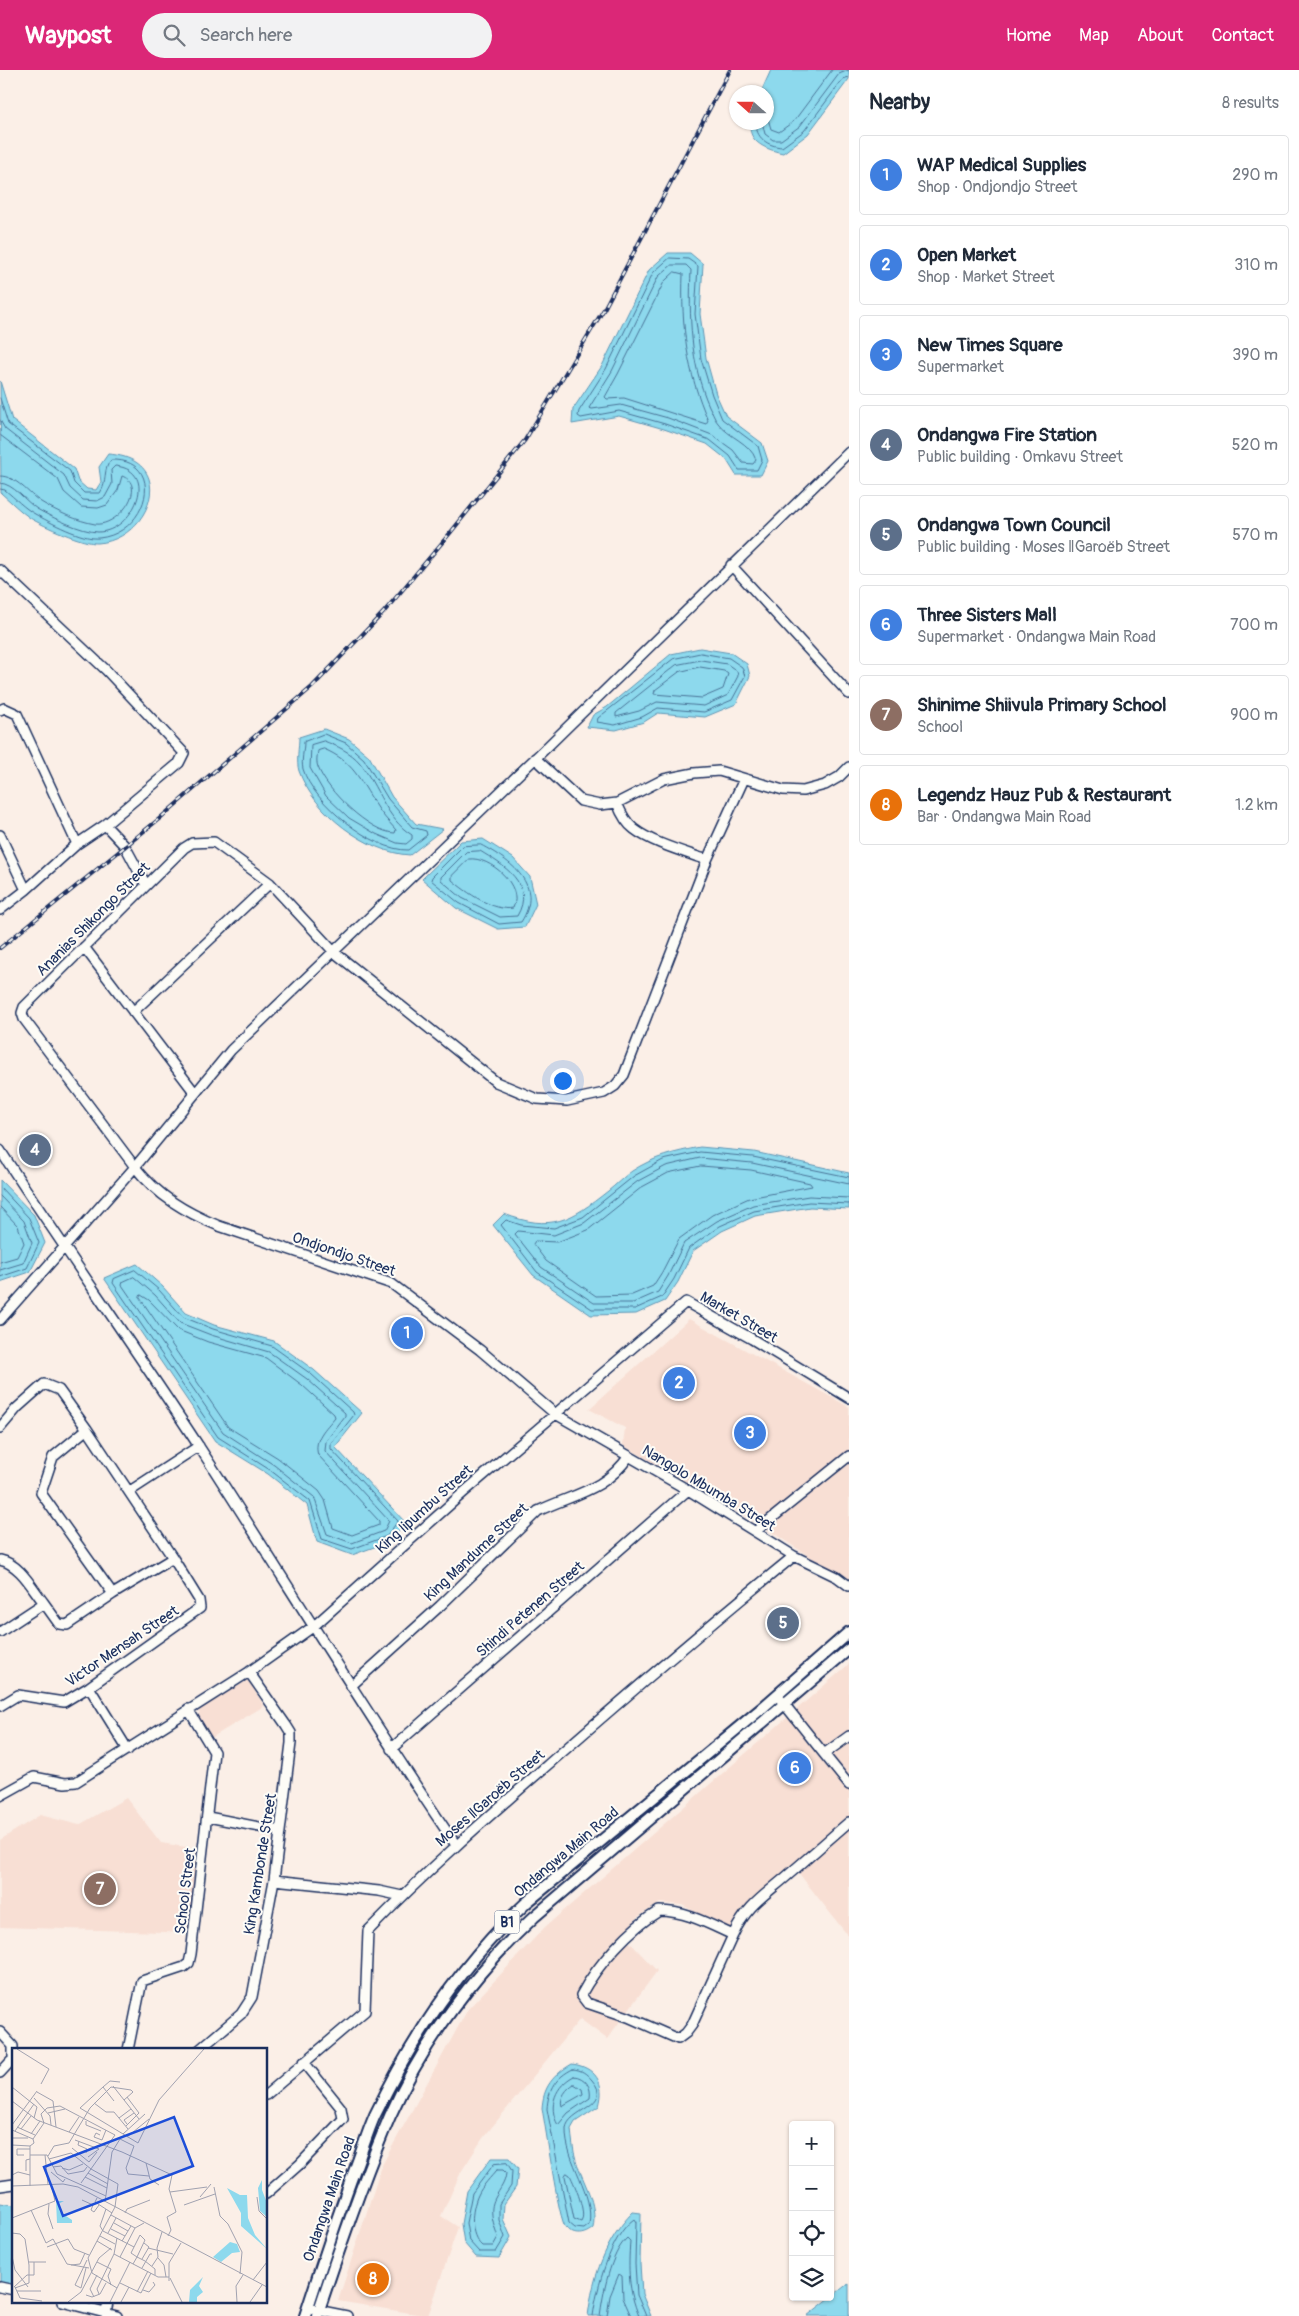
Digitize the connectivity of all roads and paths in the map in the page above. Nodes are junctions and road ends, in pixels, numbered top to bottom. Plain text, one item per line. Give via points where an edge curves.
1 (849, 452) edge
2 (731, 565) junction
3 (0, 570) edge
4 (849, 694) edge
5 (0, 710) edge
6 (535, 758) junction
7 (849, 767) edge
8 (744, 779) junction
9 (617, 803) junction
10 (105, 825) junction
11 (0, 835) edge
12 (76, 844) junction
13 (707, 860) junction
14 (270, 883) junction
15 (146, 884) junction
16 (26, 890) junction
17 (0, 910) edge
18 (84, 947) junction
19 (334, 952) junction
20 (133, 1012) junction
21 (195, 1093) junction
22 (0, 1150) edge
23 (135, 1167) junction
24 (65, 1250) junction
25 (0, 1320) edge
26 (849, 1398) edge
27 (554, 1413) junction
28 (0, 1428) edge
29 (87, 1429) junction
30 (199, 1446) junction
31 (629, 1456) junction
32 (849, 1456) edge
33 (688, 1490) junction
34 (130, 1491) junction
35 (756, 1531) junction
36 (794, 1556) junction
37 (173, 1558) junction
38 (0, 1560) edge
39 (849, 1586) edge
40 (112, 1594) junction
41 (44, 1603) junction
42 (314, 1626) junction
43 (0, 1632) edge
44 (849, 1632) edge
45 (849, 1649) edge
46 (249, 1672) junction
47 (351, 1686) junction
48 (89, 1687) junction
49 (777, 1695) junction
50 (785, 1705) junction
51 (0, 1706) edge
52 (188, 1709) junction
53 (849, 1736) edge
54 (391, 1749) junction
55 (128, 1750) junction
56 (824, 1754) junction
57 (849, 1785) edge
58 (0, 1796) edge
59 (208, 1817) junction
60 (849, 1822) edge
61 (280, 1830) junction
62 (456, 1845) junction
63 (274, 1880) junction
64 (402, 1896) junction
65 (733, 1935) junction
66 (479, 1954) junction
67 (489, 1963) junction
68 (0, 2032) edge
69 (13, 2048) edge
70 (128, 2048) edge
71 (202, 2048) edge
72 (12, 2060) edge
73 (304, 2062) junction
74 (0, 2073) edge
75 (268, 2093) edge
76 (268, 2192) edge
77 (70, 2304) edge
78 (108, 2304) edge
79 (306, 2312) edge
80 (106, 2313) junction
81 (318, 2313) edge
82 (117, 2316) edge
83 (347, 2316) edge

1 - 2 street
2 - 4 street
2 - 6 street
3 - 10 street via 106,670 184,753 179,763
5 - 12 street via 4,708 16,714
6 - 9 street via 581,801 600,806
6 - 19 street
7 - 8 street via 825,785 803,791 782,790
8 - 9 street via 719,771 694,773 664,780
8 - 13 street, Ananias Shikongo Street
9 - 13 street via 634,829
10 - 12 street
10 - 15 street via 125,846
11 - 16 street
12 - 16 street
13 - 19 street, Ananias Shikongo Street via 624,1075 604,1093 567,1101 537,1099 496,1082
14 - 15 street, Ananias Shikongo Street via 214,842 201,842 184,848
14 - 19 street, Ananias Shikongo Street
14 - 20 street
15 - 18 street, Ananias Shikongo Street
16 - 17 street
18 - 20 street
18 - 23 street, Ananias Shikongo Street via 24,1007 22,1013
19 - 21 street via 230,1050
20 - 21 street
21 - 23 street
22 - 24 street
23 - 24 street
23 - 27 street, Ondjondjo Street via 169,1201 191,1214 392,1284 480,1350
24 - 25 street
24 - 30 street
26 - 27 street, Market Street via 686,1302
27 - 31 street, Nangolo Mbumba Street
27 - 42 street, King Iipumbu Street
28 - 29 street, Victor Mensah Street via 44,1384 59,1390
29 - 34 street, Victor Mensah Street
29 - 40 street via 53,1457 41,1493
30 - 34 street
30 - 42 street
31 - 33 street, Nangolo Mbumba Street
31 - 47 street, King Mandume Street via 611,1478 538,1511
32 - 35 street
33 - 35 street, Nangolo Mbumba Street
33 - 54 street, Shindi Petenen Street
34 - 37 street, Victor Mensah Street
35 - 36 street, Nangolo Mbumba Street
36 - 39 street, Nangolo Mbumba Street
36 - 62 street, Moses ǁGaroëb Street via 701,1632
37 - 40 street
37 - 48 street, Victor Mensah Street via 199,1600 200,1608
38 - 41 street via 7,1561 18,1570
40 - 41 street via 67,1625 59,1624
41 - 43 street
42 - 46 street, King Iipumbu Street
42 - 47 street
44 - 49 main road, Ondangwa Main Road / B1
45 - 50 main road, Ondangwa Main Road / B1
46 - 52 street, King Iipumbu Street
46 - 61 street, King Kambonde Street via 291,1733
47 - 54 street
48 - 51 street, Victor Mensah Street via 64,1702 18,1695
48 - 55 street
49 - 50 street
49 - 66 main road, Ondangwa Main Road / B1 via 526,1903
50 - 56 street
50 - 67 main road, Ondangwa Main Road / B1 via 534,1917
52 - 55 street, King Iipumbu Street
52 - 59 street, School Street via 214,1752
53 - 56 street
54 - 62 street
55 - 58 street, King Iipumbu Street via 76,1782 34,1777
56 - 57 street
59 - 61 street
59 - 70 street, School Street via 189,1963 142,1981
60 - 65 street via 763,1894 740,1921
61 - 63 street, King Kambonde Street
62 - 64 street, Moses ǁGaroëb Street
63 - 64 street
63 - 71 street, King Kambonde Street via 249,2004
64 - 73 street, Moses ǁGaroëb Street via 368,1931 365,2011
65 - 65 street via 692,2025 678,2039 588,2003 581,1994 590,1978 643,1921 659,1911 691,1916
66 - 67 main road
66 - 79 main road, Ondangwa Main Road / B1 via 417,2040 375,2115
67 - 81 main road, Ondangwa Main Road / B1 via 455,2005 390,2116
68 - 69 street
72 - 74 street
73 - 75 street, Moses ǁGaroëb Street
73 - 76 street via 341,2108 343,2118
77 - 80 street
78 - 80 street
79 - 81 street
80 - 82 street
81 - 83 street

